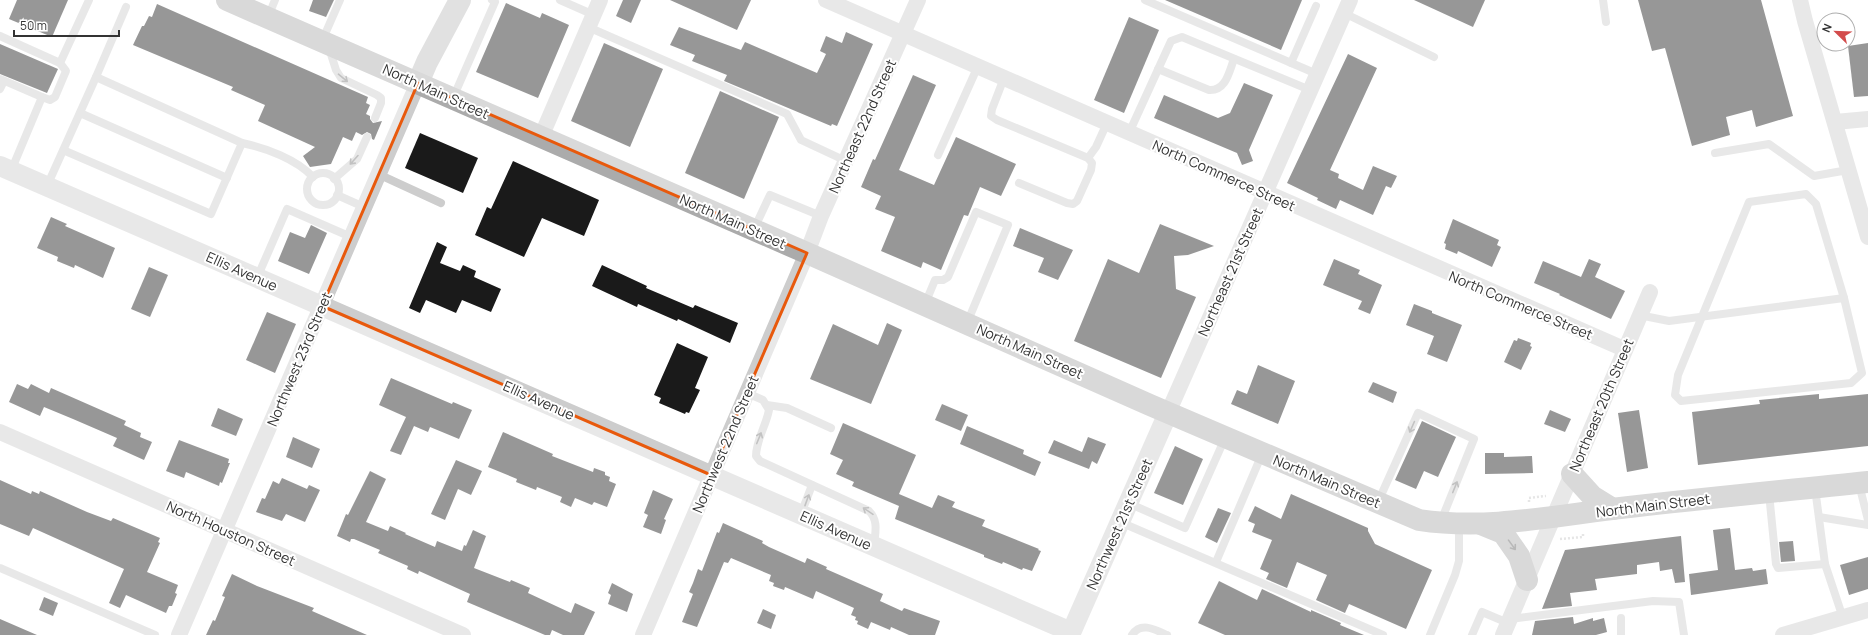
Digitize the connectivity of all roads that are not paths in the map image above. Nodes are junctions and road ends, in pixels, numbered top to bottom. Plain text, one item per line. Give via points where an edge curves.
1 (88, 0) edge
2 (227, 0) edge
3 (340, 0) edge
4 (460, 0) edge
5 (492, 0) edge
6 (560, 0) edge
7 (600, 0) edge
8 (826, 0) edge
9 (918, 0) edge
10 (1145, 0) edge
11 (1603, 0) edge
12 (1800, 0) edge
13 (843, 3) edge
14 (1316, 6) dead end
15 (1347, 6) edge
16 (126, 7) dead end
17 (271, 9) edge
18 (591, 21) junction
19 (1606, 22) dead end
20 (903, 33) junction
21 (0, 36) edge
22 (325, 42) junction
23 (1434, 57) dead end
24 (1234, 59) junction
25 (60, 63) junction
26 (1291, 63) junction
27 (978, 66) junction
28 (1158, 69) junction
29 (1317, 74) junction
30 (96, 77) junction
31 (1004, 78) junction
32 (2, 80) edge
33 (418, 83) junction
34 (0, 89) edge
35 (1310, 90) junction
36 (42, 97) junction
37 (453, 98) junction
38 (80, 113) junction
39 (375, 118) dead end
40 (1868, 119) edge
41 (1835, 122) junction
42 (1107, 123) junction
43 (1129, 133) junction
44 (367, 137) dead end
45 (541, 137) junction
46 (242, 143) junction
47 (63, 150) junction
48 (1715, 153) dead end
49 (938, 156) dead end
50 (1088, 158) junction
51 (846, 161) junction
52 (6, 168) edge
53 (1848, 170) junction
54 (378, 174) junction
55 (313, 177) junction
56 (227, 178) junction
57 (334, 179) junction
58 (1019, 183) dead end
59 (47, 186) junction
60 (1264, 193) junction
61 (337, 195) junction
62 (441, 203) dead end
63 (364, 207) junction
64 (822, 216) junction
65 (754, 230) junction
66 (351, 237) junction
67 (1868, 238) edge
68 (807, 253) junction
69 (257, 278) junction
70 (1650, 292) dead end
71 (1844, 298) junction
72 (924, 305) junction
73 (322, 306) junction
74 (1639, 315) junction
75 (1701, 317) junction
76 (966, 323) junction
77 (1624, 349) junction
78 (1865, 374) edge
79 (747, 393) junction
80 (767, 405) junction
81 (1168, 413) junction
82 (831, 428) dead end
83 (0, 432) edge
84 (1226, 436) junction
85 (1263, 453) junction
86 (1572, 474) junction
87 (711, 475) junction
88 (1863, 482) edge
89 (812, 485) junction
90 (1815, 487) junction
91 (1769, 492) junction
92 (1128, 503) junction
93 (1378, 503) junction
94 (1613, 509) junction
95 (801, 514) junction
96 (1819, 517) junction
97 (1553, 518) junction
98 (1868, 520) edge
99 (1120, 522) junction
100 (1450, 524) junction
101 (1481, 524) junction
102 (1868, 525) edge
103 (225, 530) junction
104 (874, 546) junction
105 (1216, 562) junction
106 (1825, 564) junction
107 (0, 568) edge
108 (1527, 580) junction
109 (1868, 610) edge
110 (1621, 618) dead end
111 (1843, 618) junction
112 (1507, 626) edge
113 (1073, 634) edge
114 (1789, 634) edge
115 (154, 635) edge
116 (179, 635) edge
117 (462, 635) edge
118 (643, 635) edge
119 (1132, 635) edge
120 (1167, 635) edge
121 (1383, 635) edge
122 (1430, 635) edge
123 (1472, 635) edge
124 (1621, 635) edge
125 (1684, 635) edge

1 - 25 lane
2 - 17 main road, North Main Street
3 - 22 lane
4 - 33 main road via 426,62
5 - 37 lane via 495,2
6 - 18 lane
7 - 18 street
8 - 13 street, North Commerce Street
9 - 20 street, Northeast 22nd Street
10 - 26 lane
11 - 19 lane
12 - 41 street
13 - 20 street, North Commerce Street
14 - 26 lane
15 - 23 lane
15 - 29 street, Northeast 21st Street
16 - 30 lane
17 - 22 main road, North Main Street
18 - 45 street
18 - 51 lane via 787,114 801,140
20 - 27 street, North Commerce Street
20 - 51 street, Northeast 22nd Street
21 - 25 lane
22 - 33 main road, North Main Street
22 -> 39 lane via 341,78 381,98
24 - 28 lane via 1225,82 1215,90 1209,90
24 - 28 lane via 1182,37 1171,41
24 - 35 lane
25 - 36 lane via 66,71 55,97 50,100
26 - 29 lane
27 - 31 street, North Commerce Street
27 - 49 lane
28 - 43 lane
29 - 35 street, Northeast 21st Street
30 - 38 lane
30 - 46 lane
31 - 42 street, North Commerce Street
31 - 50 lane via 991,116
32 - 34 lane
32 - 36 lane
33 - 37 main road, North Main Street
33 - 54 street, Northwest 23rd Street
35 - 60 street, Northeast 21st Street
36 - 52 lane
37 - 45 main road, North Main Street
38 - 47 lane
38 - 56 lane
40 - 41 street
41 - 53 street
42 - 43 street, North Commerce Street
42 - 50 lane
43 - 60 street, North Commerce Street
44 -> 57 lane via 357,159
45 - 65 main road, North Main Street
46 - 55 lane via 255,145 302,166
46 - 56 lane
47 - 56 lane via 211,214
47 - 59 lane
48 - 53 lane via 1769,144 1814,176
50 - 58 lane via 1092,163 1091,170 1077,201 1073,204
51 - 64 street, Northeast 22nd Street
52 - 59 street, Ellis Avenue
53 - 67 street
54 - 62 lane
54 - 63 street, Northwest 23rd Street
55 - 57 lane via 324,173
55 - 61 lane via 307,189 315,203 325,205
57 - 61 lane via 338,186
59 - 69 street, Ellis Avenue
60 - 77 street, North Commerce Street
60 - 81 street, Northeast 21st Street
61 - 63 lane
63 - 66 street, Northwest 23rd Street
64 - 65 lane via 770,195
64 - 68 street, Northeast 22nd Street
65 - 68 main road, North Main Street
66 - 69 lane via 287,209
66 - 73 street, Northwest 23rd Street
68 - 72 main road, North Main Street
68 - 79 street, Northwest 22nd Street
69 - 73 street, Ellis Avenue
70 - 74 street, Northeast 20th Street
71 - 75 lane
71 - 75 lane via 1816,204 1806,194 1749,202
71 - 78 lane
72 - 76 main road, North Main Street
72 - 76 lane via 935,280 948,277 976,212 1008,225
73 - 87 street, Ellis Avenue
73 - 103 street, Northwest 23rd Street
74 - 75 lane via 1668,321
74 - 77 street, Northeast 20th Street
75 - 78 lane via 1678,375 1675,395 1681,401 1851,383
76 - 81 main road, North Main Street
77 - 86 street, Northeast 20th Street
79 - 80 lane via 763,400
79 - 87 street, Northwest 22nd Street
80 - 82 lane via 787,408
89 -> 80 lane via 760,461 756,456 756,447 769,410
81 - 84 main road, North Main Street
81 - 92 street, Northwest 21st Street
83 - 103 street, North Houston Street
84 - 85 main road, North Main Street
84 - 92 lane via 1185,528
85 - 93 main road, North Main Street
85 - 105 lane
86 - 94 main road via 1592,496
86 - 97 street, Northeast 20th Street
87 - 95 street, Ellis Avenue
87 - 118 street, Northwest 22nd Street
88 - 90 main road, North Main Street
88 - 98 lane
95 -> 89 lane
104 -> 89 lane via 876,524 874,516 869,511
90 - 91 main road, North Main Street
90 - 96 lane
91 - 94 main road, North Main Street
91 - 106 lane via 1778,568
92 - 99 street, Northwest 21st Street
93 - 100 main road, North Main Street via 1419,520
100 -> 93 lane via 1474,439 1418,413
94 - 97 main road, North Main Street
95 - 104 street, Ellis Avenue
96 - 102 lane
96 - 106 lane
97 - 101 main road, North Main Street
97 - 108 street, Northeast 20th Street
99 - 105 lane
99 - 113 street, Northwest 21st Street
100 - 101 main road, North Main Street
100 - 122 lane via 1459,561
101 -> 108 main road via 1503,533 1519,556
103 - 116 street, Northwest 23rd Street
103 - 117 street, North Houston Street
104 - 113 street, Ellis Avenue
105 - 121 lane
106 - 111 lane
107 - 115 lane
108 - 112 street, Northeast 20th Street
109 - 111 street
110 - 124 lane
111 - 114 street
112 - 123 lane via 1482,612
112 - 125 lane via 1652,601 1679,602
119 - 120 lane via 1141,627 1150,627

